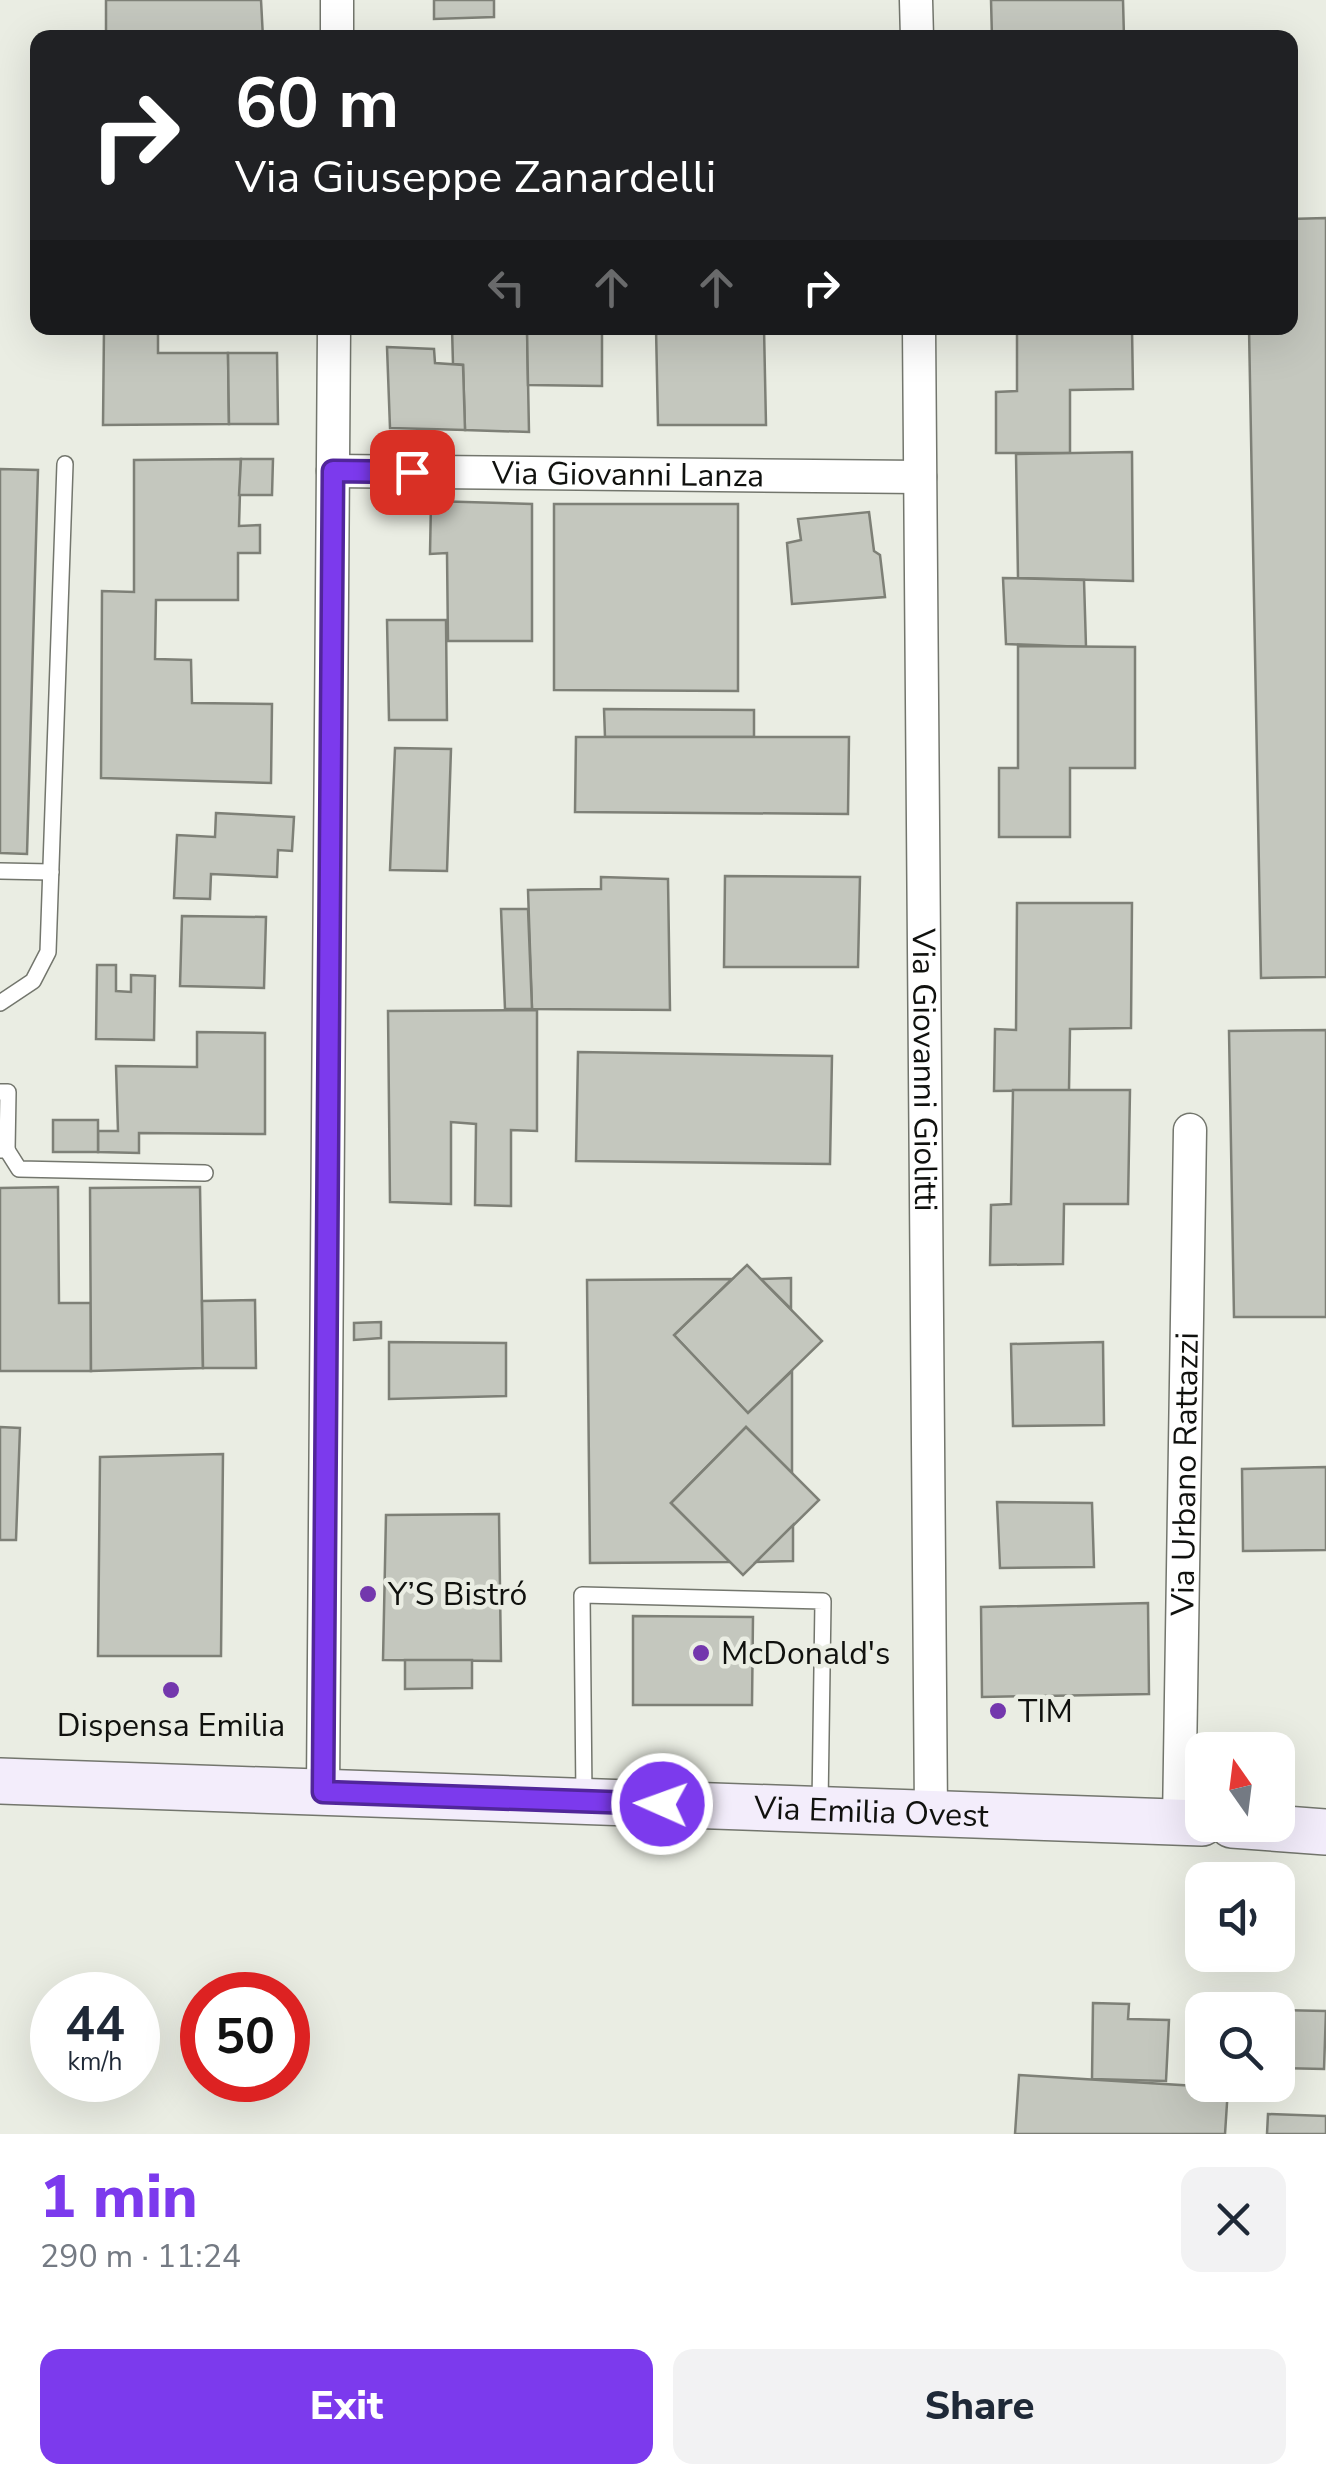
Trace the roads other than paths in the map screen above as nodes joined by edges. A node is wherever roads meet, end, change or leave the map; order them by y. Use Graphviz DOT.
graph roads {
  1 [pos="337,0"];
  2 [pos="916,0"];
  3 [pos="336,30"];
  4 [pos="917,30"];
  5 [pos="334,335"];
  6 [pos="919,335"];
  7 [pos="65,464"];
  8 [pos="333,471"];
  9 [pos="920,477"];
  10 [pos="0,871"];
  11 [pos="50,872"];
  12 [pos="0,1004"];
  13 [pos="0,1092"];
  14 [pos="1190,1130"];
  15 [pos="4,1150"];
  16 [pos="205,1173"];
  17 [pos="1191,1732"];
  18 [pos="0,1782"];
  19 [pos="323,1792"];
  20 [pos="584,1802"];
  21 [pos="820,1809"];
  22 [pos="931,1814"];
  23 [pos="1185,1822"];
  1 -- 3 [label="street"];
  2 -- 4 [label="street"];
  5 -- 8 [label="street"];
  6 -- 9 [label="street, Via Giovanni Giolitti"];
  7 -- 11 [label="lane"];
  8 -- 9 [label="street, Via Giovanni Lanza"];
  8 -- 19 [label="street"];
  9 -- 22 [label="street, Via Giovanni Giolitti"];
  10 -- 11 [label="lane"];
  11 -- 12 [label="lane"];
  13 -- 15 [label="lane"];
  14 -- 17 [label="street, Via Urbano Rattazzi"];
  15 -- 16 [label="lane"];
  18 -- 19 [label="main road, Via Emilia Ovest"];
  19 -- 20 [label="main road, Via Emilia Ovest"];
  20 -- 21 [label="main road, Via Emilia Ovest"];
  20 -- 21 [label="lane"];
  21 -- 22 [label="main road, Via Emilia Ovest"];
  22 -- 23 [label="main road, Via Emilia Ovest"];
}
